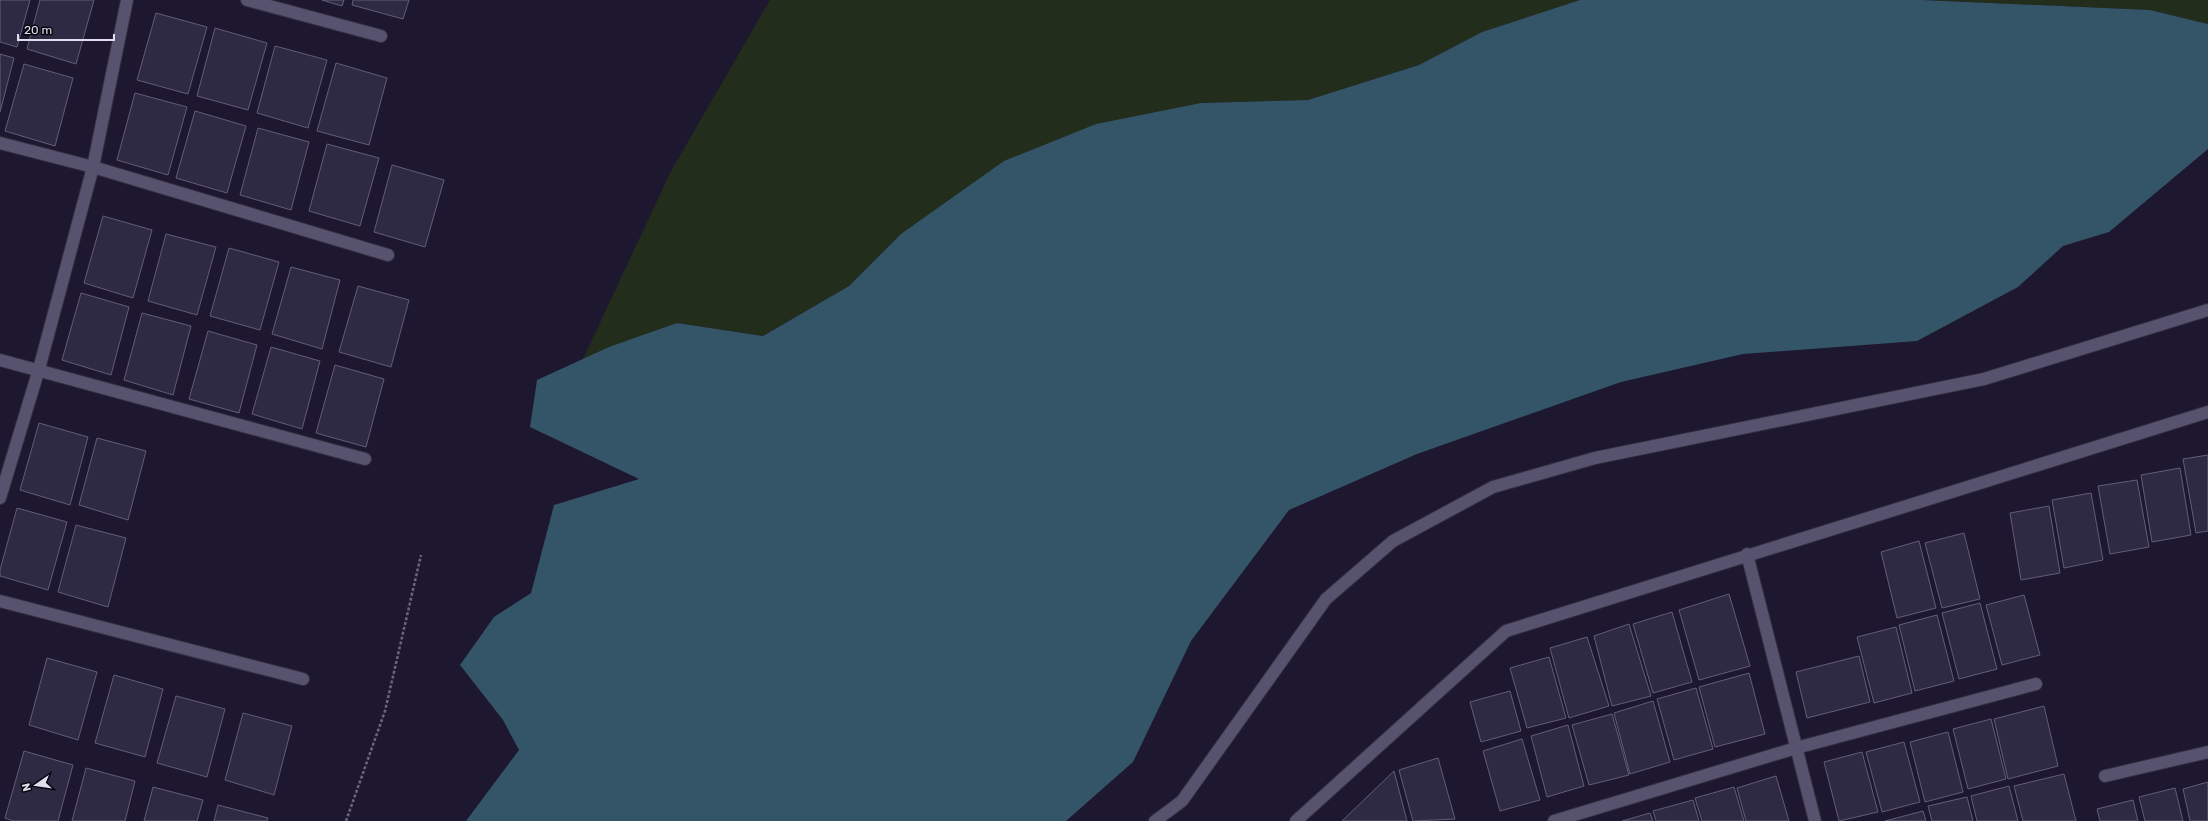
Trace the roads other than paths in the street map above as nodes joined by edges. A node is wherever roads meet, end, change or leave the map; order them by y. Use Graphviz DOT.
graph roads {
  1 [pos="127,0"];
  2 [pos="247,0"];
  3 [pos="382,36"];
  4 [pos="0,143"];
  5 [pos="93,167"];
  6 [pos="388,255"];
  7 [pos="2208,310"];
  8 [pos="0,360"];
  9 [pos="39,369"];
  10 [pos="2208,412"];
  11 [pos="365,459"];
  12 [pos="0,498"];
  13 [pos="1747,554"];
  14 [pos="0,601"];
  15 [pos="303,679"];
  16 [pos="2036,684"];
  17 [pos="1796,748"];
  18 [pos="2208,752"];
  19 [pos="2105,776"];
  20 [pos="1155,821"];
  21 [pos="1296,821"];
  22 [pos="1554,821"];
  23 [pos="1815,821"];
  1 -- 5 [label="street"];
  2 -- 3 [label="street"];
  4 -- 5 [label="street"];
  5 -- 6 [label="street"];
  5 -- 9 [label="street"];
  7 -- 20 [label="street"];
  8 -- 9 [label="street"];
  9 -- 11 [label="street"];
  9 -- 12 [label="street"];
  10 -- 13 [label="street"];
  13 -- 17 [label="street"];
  13 -- 21 [label="street"];
  14 -- 15 [label="street"];
  16 -- 17 [label="street"];
  17 -- 22 [label="street"];
  17 -- 23 [label="street"];
  18 -- 19 [label="street"];
}
